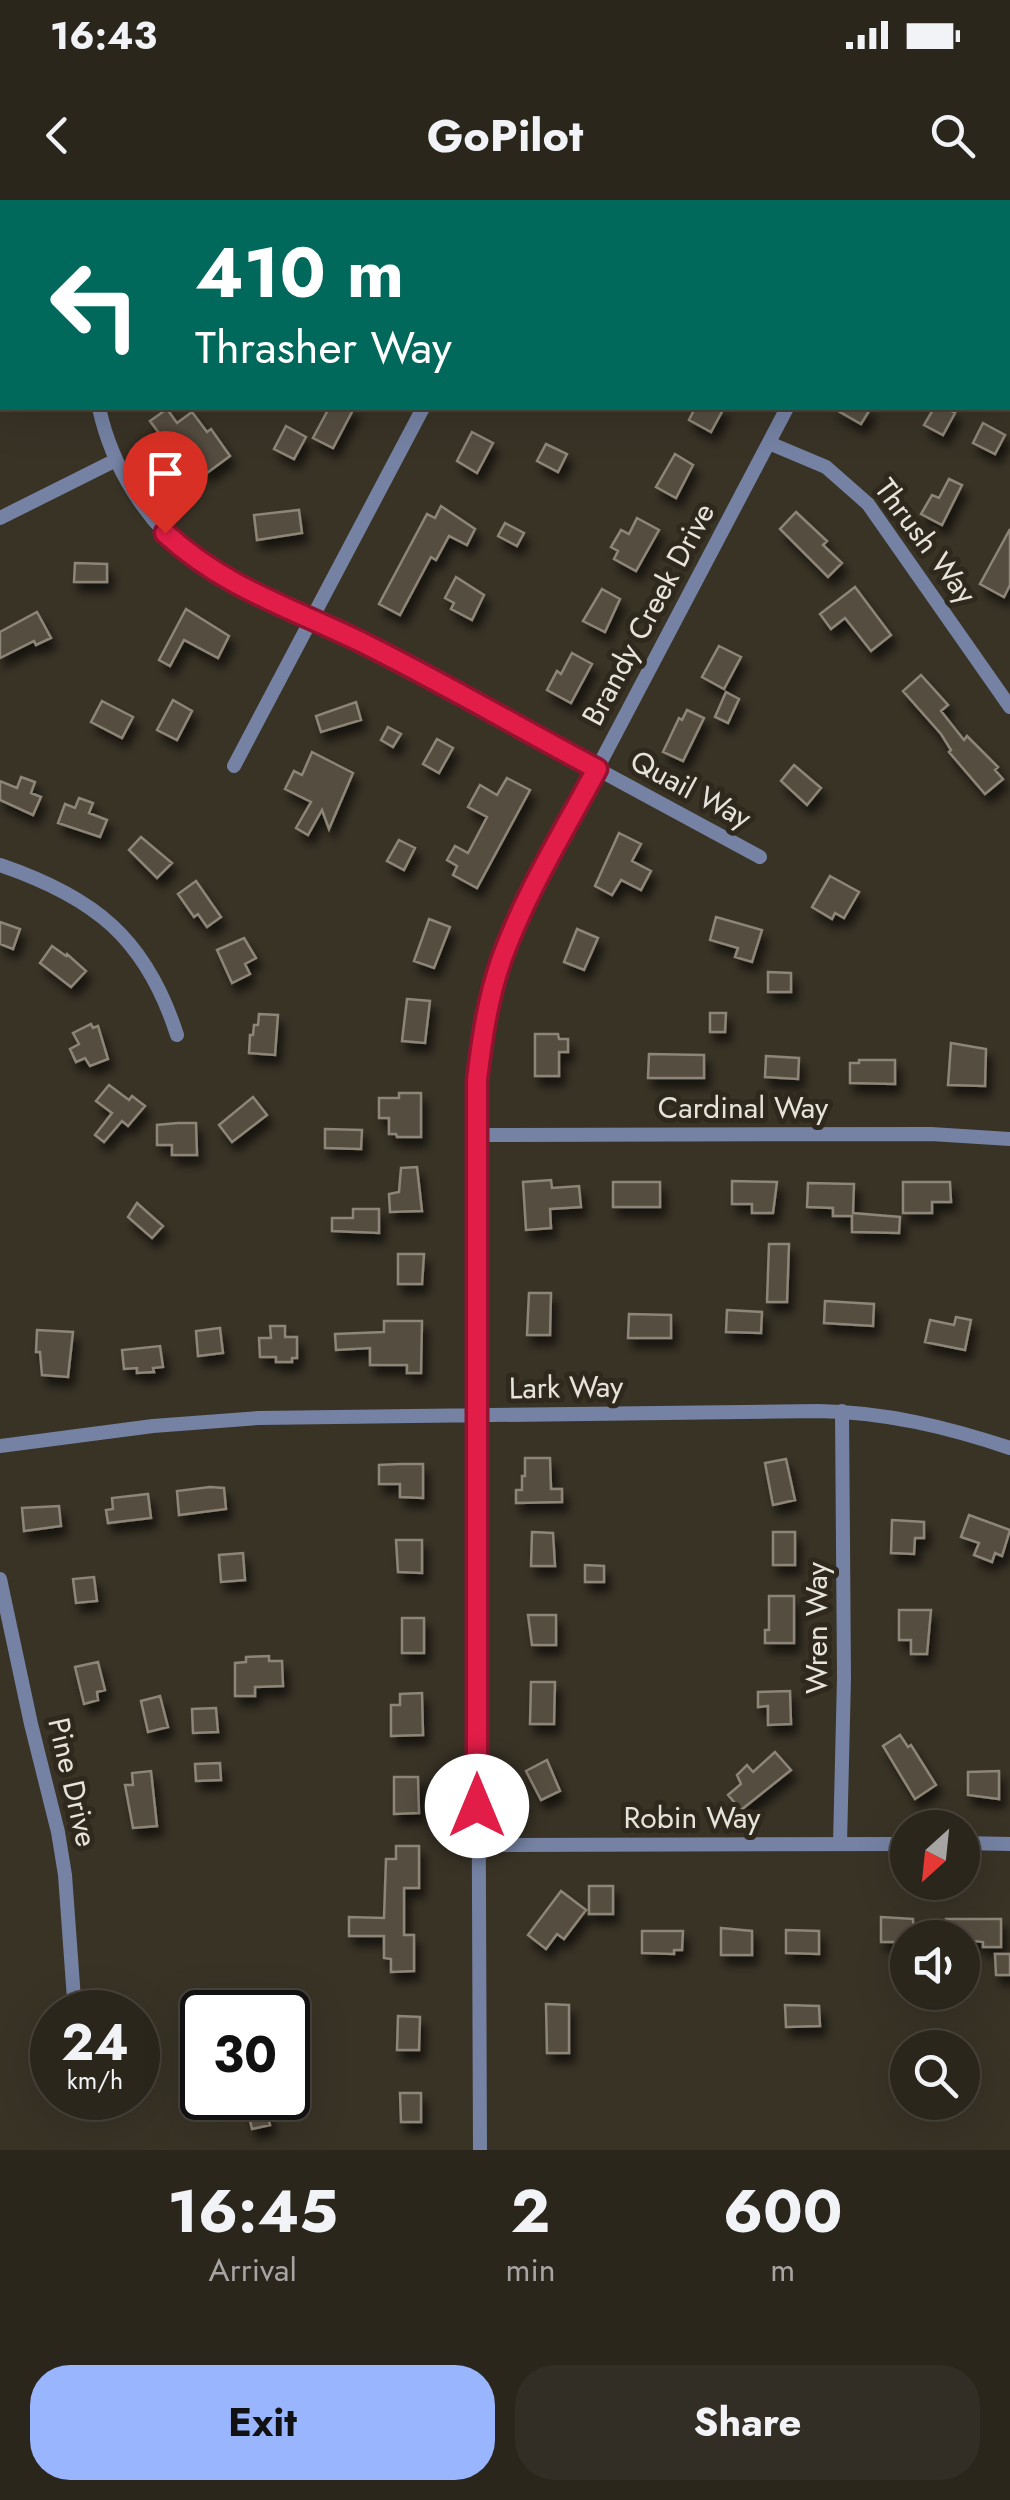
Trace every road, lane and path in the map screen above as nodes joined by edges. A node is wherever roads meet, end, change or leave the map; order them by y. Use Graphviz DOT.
graph roads {
  1 [pos="100,410"];
  2 [pos="422,410"];
  3 [pos="786,410"];
  4 [pos="768,443"];
  5 [pos="116,460"];
  6 [pos="0,518"];
  7 [pos="310,619"];
  8 [pos="1010,678"];
  9 [pos="1000,692"];
  10 [pos="1010,707"];
  11 [pos="234,766"];
  12 [pos="597,769"];
  13 [pos="760,857"];
  14 [pos="0,865"];
  15 [pos="177,1034"];
  16 [pos="476,1135"];
  17 [pos="1010,1139"];
  18 [pos="842,1411"];
  19 [pos="477,1416"];
  20 [pos="0,1446"];
  21 [pos="1010,1448"];
  22 [pos="0,1579"];
  23 [pos="980,1843"];
  24 [pos="840,1844"];
  25 [pos="890,1844"];
  26 [pos="1010,1844"];
  27 [pos="477,1845"];
  28 [pos="73,1990"];
  29 [pos="480,2150"];
  1 -- 5 [label="street, Quail Way"];
  2 -- 7 [label="street"];
  3 -- 4 [label="street, Brandy Creek Drive"];
  4 -- 9 [label="street, Thrush Way"];
  4 -- 12 [label="street, Brandy Creek Drive"];
  5 -- 6 [label="street"];
  5 -- 7 [label="street, Quail Way"];
  7 -- 11 [label="street"];
  7 -- 12 [label="street, Quail Way"];
  8 -- 9 [label="street"];
  9 -- 10 [label="street, Thrush Way"];
  12 -- 13 [label="street, Quail Way"];
  12 -- 16 [label="street, Brandy Creek Drive"];
  14 -- 15 [label="street"];
  16 -- 17 [label="street, Cardinal Way"];
  16 -- 19 [label="street, Brandy Creek Drive"];
  18 -- 19 [label="street, Lark Way"];
  18 -- 21 [label="street, Lark Way"];
  18 -- 24 [label="street, Wren Way"];
  19 -- 20 [label="street, Lark Way"];
  19 -- 27 [label="street, Brandy Creek Drive"];
  22 -- 28 [label="street, Pine Drive"];
  23 -- 26 [label="street"];
  24 -- 25 [label="street, Robin Way"];
  24 -- 27 [label="street, Robin Way"];
  27 -- 29 [label="street, Brandy Creek Drive"];
}
